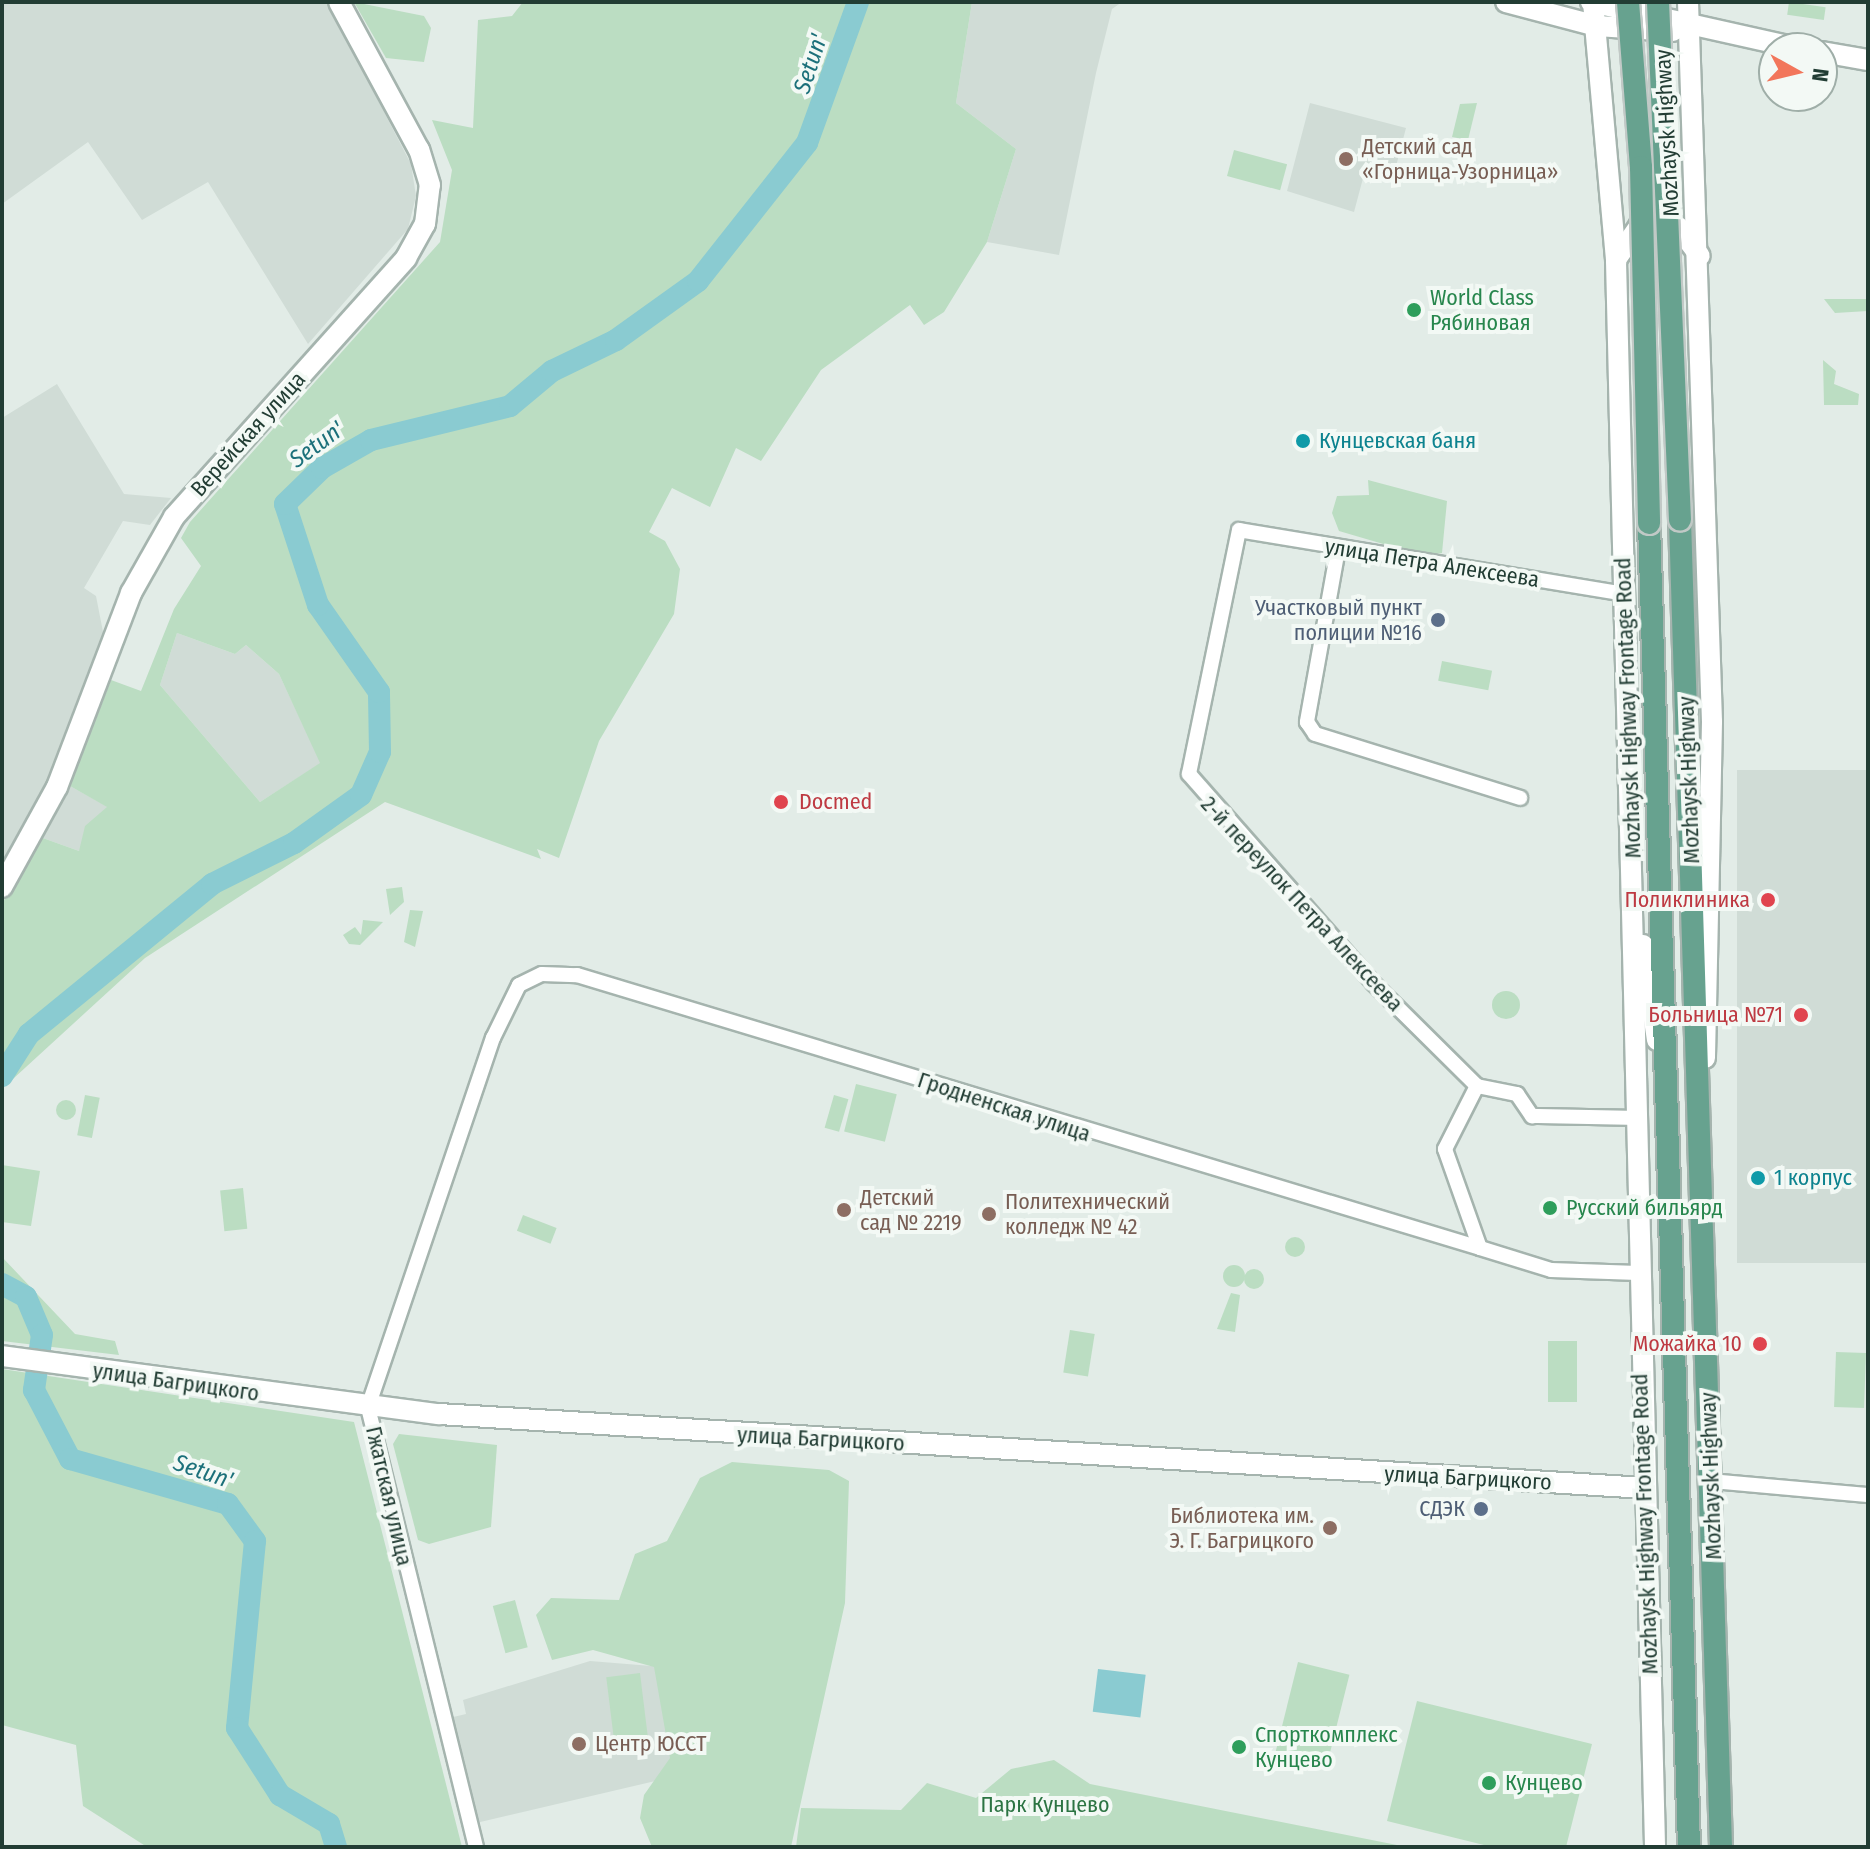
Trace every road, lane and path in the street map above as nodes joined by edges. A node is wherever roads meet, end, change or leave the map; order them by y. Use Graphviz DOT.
graph roads {
  1 [pos="339,2"];
  2 [pos="1506,2"];
  3 [pos="1592,2"];
  4 [pos="1628,2"];
  5 [pos="1658,2"];
  6 [pos="1688,2"];
  7 [pos="1597,26"];
  8 [pos="1693,30"];
  9 [pos="1758,41"];
  10 [pos="1838,55"];
  11 [pos="1868,60"];
  12 [pos="1702,260"];
  13 [pos="1616,261"];
  14 [pos="1239,530"];
  15 [pos="1338,549"];
  16 [pos="1625,594"];
  17 [pos="1520,798"];
  18 [pos="1633,869"];
  19 [pos="2,887"];
  20 [pos="529,979"];
  21 [pos="1477,1086"];
  22 [pos="1633,1118"];
  23 [pos="1668,1124"];
  24 [pos="1701,1126"];
  25 [pos="1480,1248"];
  26 [pos="1638,1273"];
  27 [pos="2,1356"];
  28 [pos="368,1407"];
  29 [pos="1711,1481"];
  30 [pos="1644,1488"];
  31 [pos="1868,1495"];
  32 [pos="476,1847"];
  33 [pos="1655,1847"];
  34 [pos="1689,1847"];
  35 [pos="1721,1847"];
  1 -- 19 [label="main road, Верейская улица"];
  2 -- 7 [label="main road"];
  3 -- 7 [label="main road, Mozhaysk Highway Frontage Road"];
  3 -- 8 [label="main road"];
  4 -- 23 [label="main road, Mozhaysk Highway, bridge"];
  5 -- 24 [label="main road, Mozhaysk Highway, bridge"];
  6 -- 8 [label="main road"];
  7 -- 8 [label="main road"];
  7 -- 13 [label="main road, Mozhaysk Highway Frontage Road"];
  8 -- 9 [label="main road"];
  8 -- 12 [label="main road"];
  10 -- 11 [label="main road"];
  12 -- 13 [label="main road"];
  12 -- 24 [label="main road"];
  13 -- 16 [label="main road, Mozhaysk Highway Frontage Road"];
  14 -- 15 [label="street, улица Петра Алексеева"];
  14 -- 21 [label="street, 2-й переулок Петра Алексеева"];
  15 -- 16 [label="street, улица Петра Алексеева"];
  15 -- 17 [label="street"];
  16 -- 18 [label="main road, Mozhaysk Highway Frontage Road"];
  18 -- 22 [label="main road, Mozhaysk Highway Frontage Road"];
  18 -- 23 [label="main road"];
  20 -- 25 [label="street, Гродненская улица"];
  20 -- 28 [label="street, Гжатская улица"];
  21 -- 22 [label="street"];
  21 -- 25 [label="street"];
  22 -- 26 [label="main road, Mozhaysk Highway Frontage Road"];
  23 -- 34 [label="main road, Mozhaysk Highway"];
  24 -- 29 [label="main road, Mozhaysk Highway"];
  25 -- 26 [label="street, Гродненская улица"];
  26 -- 30 [label="main road, Mozhaysk Highway Frontage Road"];
  27 -- 28 [label="main road, улица Багрицкого"];
  28 -- 30 [label="main road, улица Багрицкого"];
  28 -- 32 [label="street, Гжатская улица"];
  29 -- 31 [label="street"];
  29 -- 35 [label="main road, Mozhaysk Highway"];
  30 -- 33 [label="main road, Mozhaysk Highway Frontage Road"];
}
